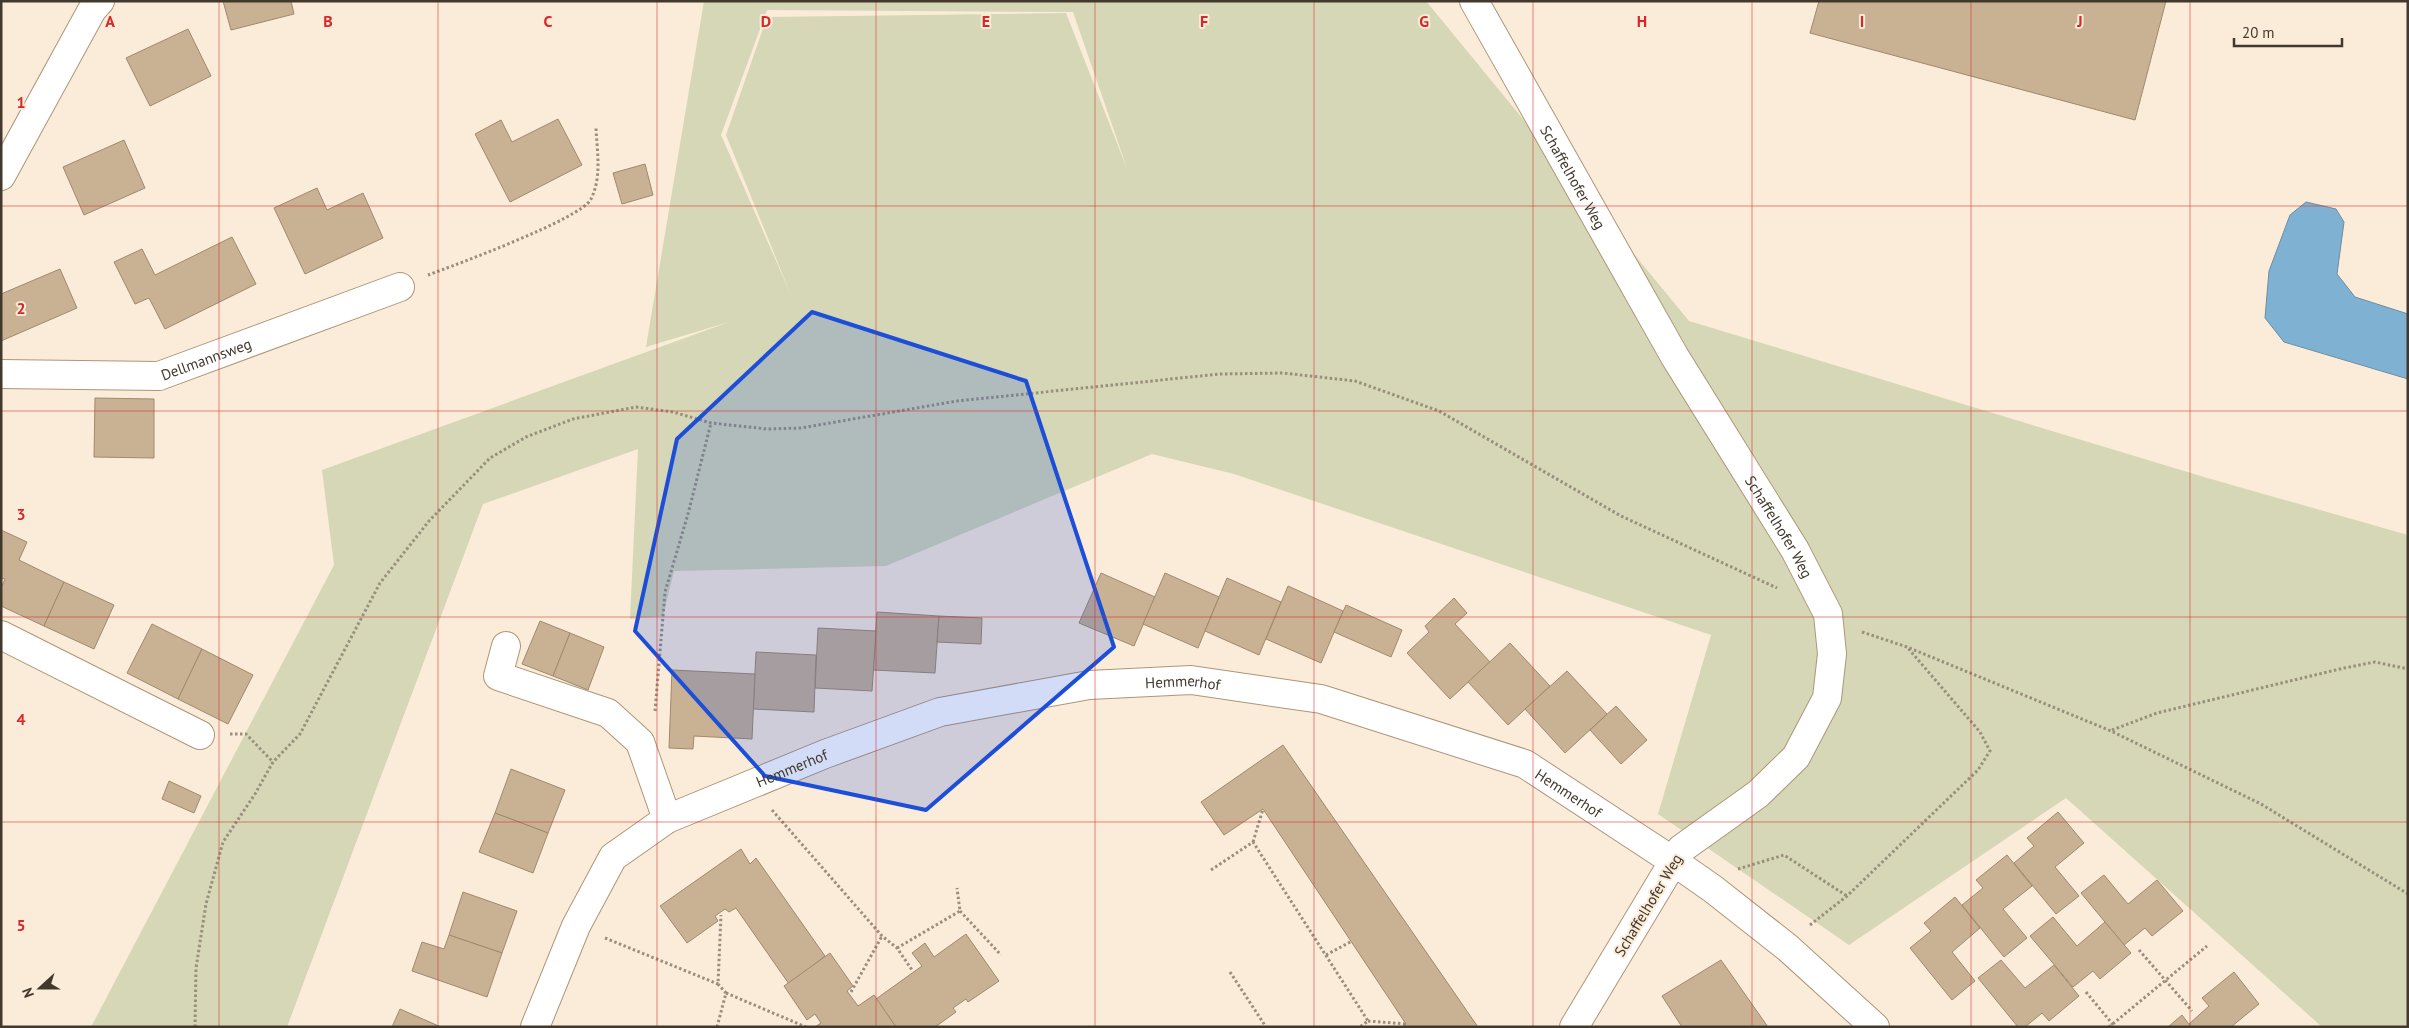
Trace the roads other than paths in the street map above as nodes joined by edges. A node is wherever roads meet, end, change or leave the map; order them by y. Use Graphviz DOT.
graph roads {
  1 [pos="100,1"];
  2 [pos="1474,1"];
  3 [pos="1,176"];
  4 [pos="400,287"];
  5 [pos="1,374"];
  6 [pos="1,635"];
  7 [pos="506,646"];
  8 [pos="200,735"];
  9 [pos="667,819"];
  10 [pos="1673,861"];
  11 [pos="535,1027"];
  12 [pos="1574,1027"];
  13 [pos="1875,1027"];
  1 -- 3 [label="street"];
  2 -- 10 [label="street, Schaffelhofer Weg"];
  4 -- 5 [label="street, Dellmannsweg"];
  6 -- 8 [label="street"];
  7 -- 9 [label="street"];
  9 -- 10 [label="street, Hemmerhof"];
  9 -- 11 [label="street, Hemmerhof"];
  10 -- 12 [label="street, Schaffelhofer Weg"];
  10 -- 13 [label="street, Hemmerhof"];
}
